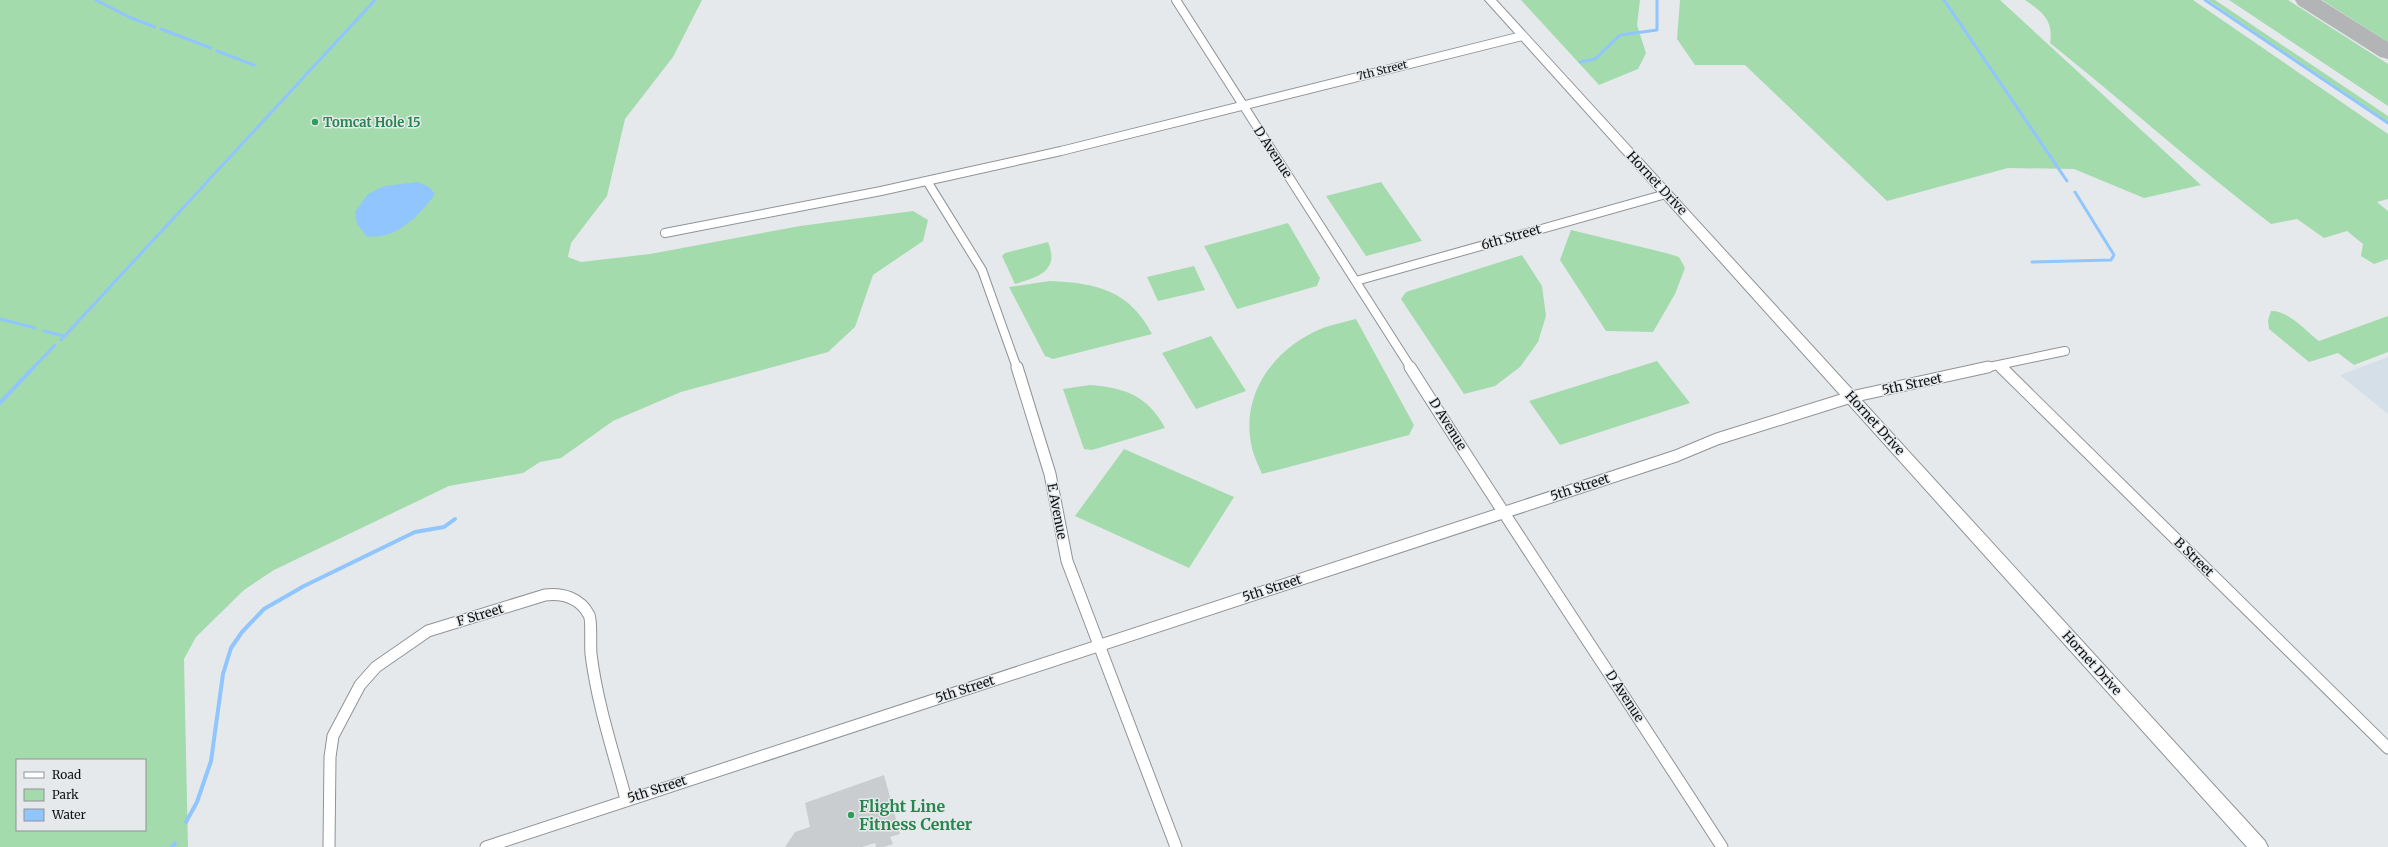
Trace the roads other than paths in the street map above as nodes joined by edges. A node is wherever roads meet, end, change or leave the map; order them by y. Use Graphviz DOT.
graph roads {
  1 [pos="1176,0"];
  2 [pos="1490,0"];
  3 [pos="1522,36"];
  4 [pos="1243,106"];
  5 [pos="927,181"];
  6 [pos="1666,194"];
  7 [pos="665,233"];
  8 [pos="1356,281"];
  9 [pos="2065,351"];
  10 [pos="2000,366"];
  11 [pos="1851,397"];
  12 [pos="1502,512"];
  13 [pos="1099,646"];
  14 [pos="2388,748"];
  15 [pos="626,799"];
  16 [pos="329,847"];
  17 [pos="486,847"];
  18 [pos="1176,847"];
  19 [pos="1722,847"];
  20 [pos="2259,847"];
  1 -- 4 [label="street, D Avenue"];
  2 -- 3 [label="main road, Hornet Drive"];
  3 -- 4 [label="street, 7th Street"];
  3 -- 6 [label="main road, Hornet Drive"];
  4 -- 5 [label="street, 7th Street"];
  4 -- 8 [label="street, D Avenue"];
  5 -- 7 [label="street, 7th Street"];
  5 -- 13 [label="street, E Avenue"];
  6 -- 8 [label="street, 6th Street"];
  6 -- 11 [label="main road, Hornet Drive"];
  8 -- 12 [label="street, D Avenue"];
  9 -- 10 [label="street, 5th Street"];
  10 -- 11 [label="street, 5th Street"];
  10 -- 14 [label="street, B Street"];
  11 -- 12 [label="street, 5th Street"];
  11 -- 20 [label="main road, Hornet Drive"];
  12 -- 13 [label="street, 5th Street"];
  12 -- 19 [label="street, D Avenue"];
  13 -- 15 [label="street, 5th Street"];
  13 -- 18 [label="street, E Avenue"];
  15 -- 16 [label="street, F Street"];
  15 -- 17 [label="street, 5th Street"];
}
